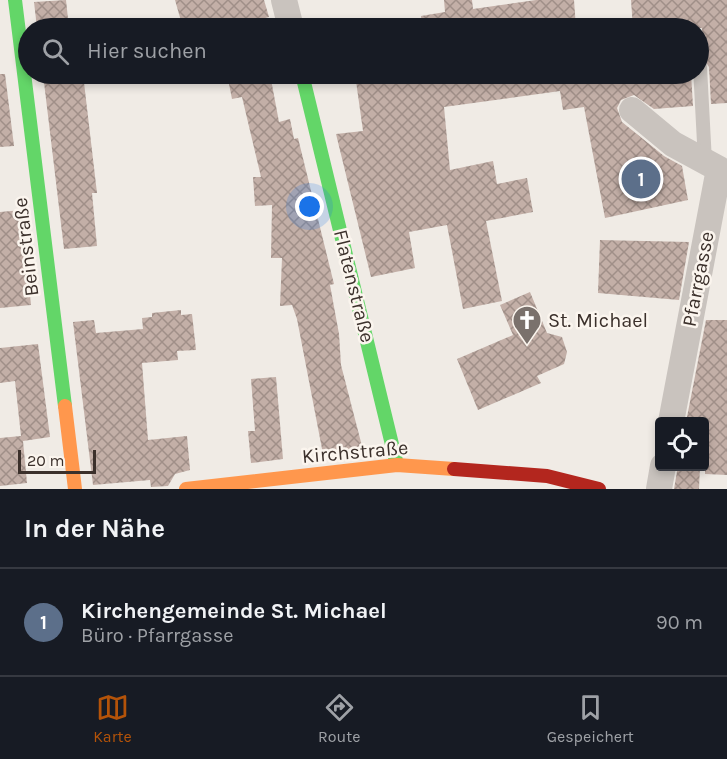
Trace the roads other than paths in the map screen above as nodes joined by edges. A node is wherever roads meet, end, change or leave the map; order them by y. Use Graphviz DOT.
graph roads {
  1 [pos="15,0"];
  2 [pos="284,0"];
  3 [pos="288,18"];
  4 [pos="18,24"];
  5 [pos="25,84"];
  6 [pos="304,84"];
  7 [pos="703,84"];
  8 [pos="632,110"];
  9 [pos="717,167"];
  10 [pos="672,417"];
  11 [pos="397,465"];
  12 [pos="662,471"];
  13 [pos="75,489"];
  14 [pos="186,489"];
  15 [pos="599,489"];
  16 [pos="659,489"];
  1 -- 4 [label="street, Beinstraße"];
  2 -- 3 [label="street"];
  5 -- 13 [label="street, Beinstraße"];
  6 -- 11 [label="street, Flatenstraße"];
  7 -- 9 [label="lane"];
  8 -- 9 [label="street"];
  9 -- 10 [label="street, Pfarrgasse"];
  11 -- 14 [label="street, Kirchstraße"];
  11 -- 15 [label="street, Kirchstraße"];
  12 -- 16 [label="street"];
}
